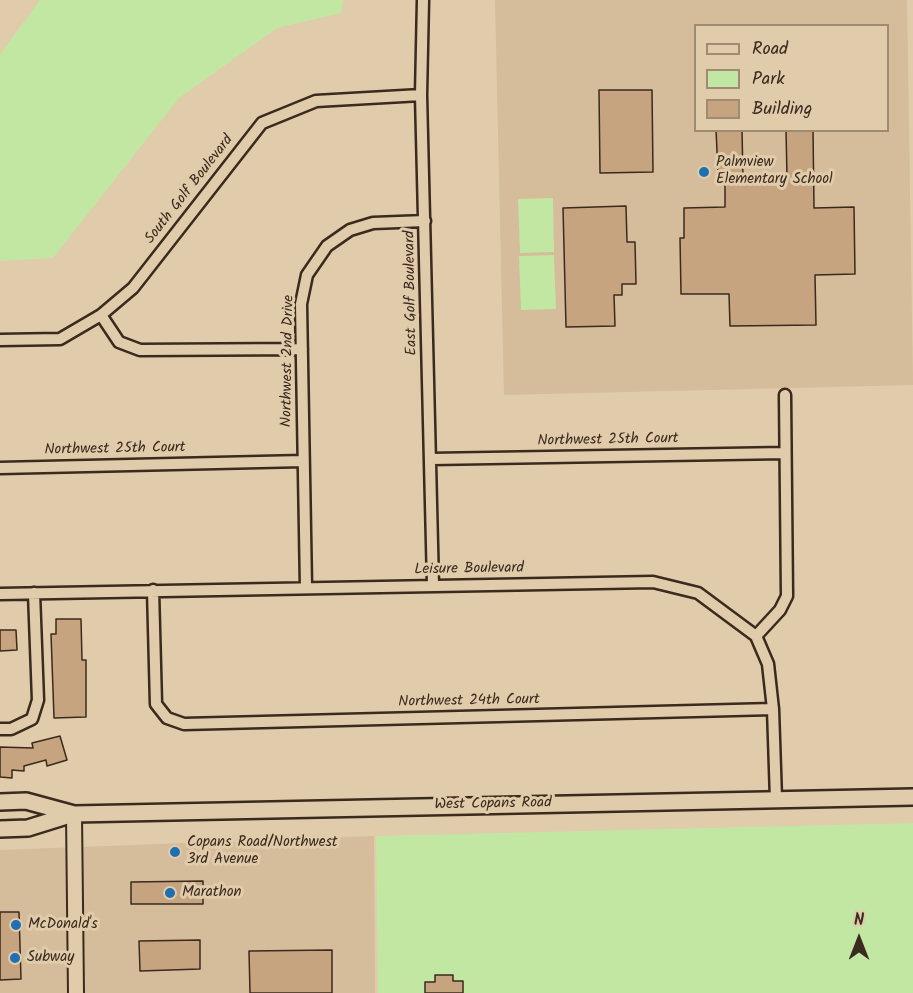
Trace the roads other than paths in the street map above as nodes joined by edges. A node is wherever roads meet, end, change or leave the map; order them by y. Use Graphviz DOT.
graph roads {
  1 [pos="423,0"];
  2 [pos="422,95"];
  3 [pos="425,221"];
  4 [pos="101,315"];
  5 [pos="0,340"];
  6 [pos="302,349"];
  7 [pos="785,395"];
  8 [pos="785,453"];
  9 [pos="431,459"];
  10 [pos="303,461"];
  11 [pos="0,468"];
  12 [pos="433,585"];
  13 [pos="306,587"];
  14 [pos="153,590"];
  15 [pos="34,593"];
  16 [pos="0,594"];
  17 [pos="756,636"];
  18 [pos="773,709"];
  19 [pos="0,729"];
  20 [pos="913,797"];
  21 [pos="776,800"];
  22 [pos="0,802"];
  23 [pos="74,814"];
  24 [pos="0,829"];
  25 [pos="76,993"];
  1 -- 2 [label="street, East Golf Boulevard"];
  2 -- 3 [label="street, East Golf Boulevard"];
  2 -- 4 [label="street, South Golf Boulevard"];
  3 -- 6 [label="street, Northwest 2nd Drive"];
  3 -- 9 [label="street, East Golf Boulevard"];
  4 -- 5 [label="street, South Golf Boulevard"];
  4 -- 6 [label="street"];
  6 -- 10 [label="street, Northwest 2nd Drive"];
  7 -- 8 [label="street"];
  8 -- 9 [label="street, Northwest 25th Court"];
  8 -- 17 [label="street"];
  9 -- 12 [label="street, East Golf Boulevard"];
  10 -- 11 [label="street, Northwest 25th Court"];
  10 -- 13 [label="street, Northwest 2nd Drive"];
  12 -- 13 [label="street, Leisure Boulevard"];
  12 -- 17 [label="street, Leisure Boulevard"];
  13 -- 14 [label="street, Leisure Boulevard"];
  14 -- 15 [label="street, Leisure Boulevard"];
  14 -- 18 [label="street, Northwest 24th Court"];
  15 -- 16 [label="street, Leisure Boulevard"];
  15 -- 19 [label="street"];
  17 -- 18 [label="street"];
  18 -- 21 [label="street"];
  20 -- 21 [label="main road, West Copans Road"];
  21 -- 23 [label="main road, West Copans Road"];
  22 -- 23 [label="main road, West Copans Road"];
  23 -- 24 [label="main road, West Copans Road"];
  23 -- 25 [label="street"];
}
